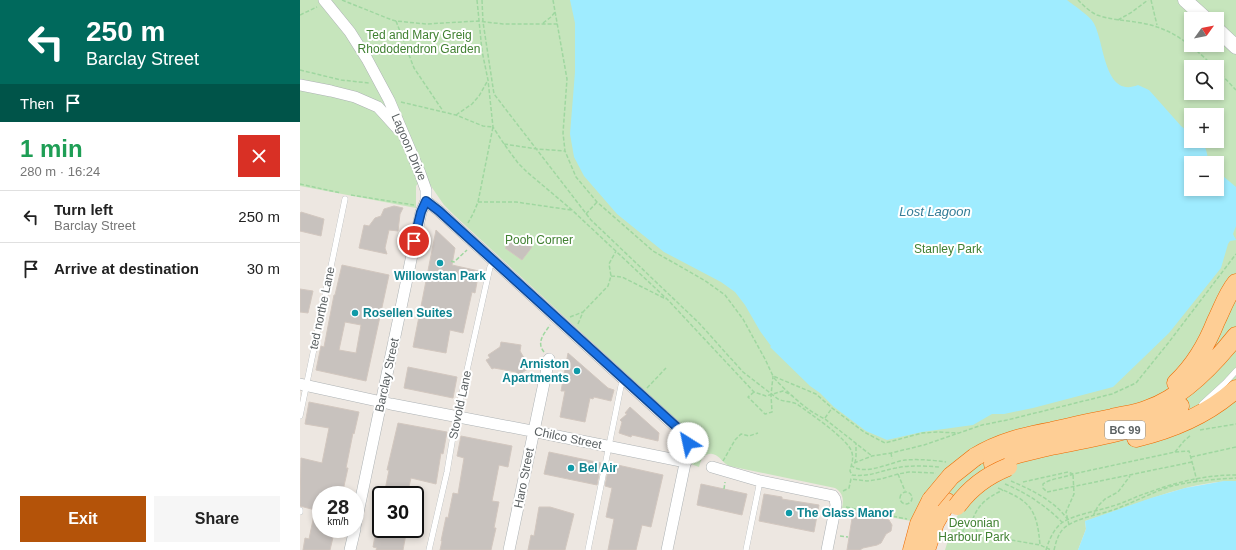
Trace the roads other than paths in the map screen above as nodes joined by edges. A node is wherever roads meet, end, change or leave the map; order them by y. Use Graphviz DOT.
graph roads {
  1 [pos="1185,0"];
  2 [pos="322,2"];
  3 [pos="1198,12"];
  4 [pos="1224,36"];
  5 [pos="1236,47"];
  6 [pos="377,83"];
  7 [pos="300,85"];
  8 [pos="355,97"];
  9 [pos="403,134"];
  10 [pos="345,200"];
  11 [pos="421,204"];
  12 [pos="494,261"];
  13 [pos="1236,283"];
  14 [pos="1236,336"];
  15 [pos="1236,356"];
  16 [pos="549,359"];
  17 [pos="1236,371"];
  18 [pos="624,380"];
  19 [pos="303,385"];
  20 [pos="1236,389"];
  21 [pos="381,402"];
  22 [pos="1196,408"];
  23 [pos="300,416"];
  24 [pos="1183,416"];
  25 [pos="457,417"];
  26 [pos="1118,417"];
  27 [pos="533,431"];
  28 [pos="1138,437"];
  29 [pos="608,447"];
  30 [pos="686,462"];
  31 [pos="712,467"];
  32 [pos="1003,470"];
  33 [pos="760,481"];
  34 [pos="364,486"];
  35 [pos="940,505"];
  36 [pos="353,538"];
  37 [pos="350,550"];
  38 [pos="429,550"];
  39 [pos="509,550"];
  40 [pos="588,550"];
  41 [pos="667,550"];
  42 [pos="746,550"];
  43 [pos="827,550"];
  44 [pos="912,550"];
  45 [pos="926,550"];
  46 [pos="938,550"];
  1 -- 3 [label="street"];
  2 -- 6 [label="street, Lagoon Drive"];
  4 -- 5 [label="street"];
  6 -- 8 [label="street"];
  6 -- 9 [label="street, Lagoon Drive"];
  7 -- 8 [label="street"];
  8 -- 9 [label="street"];
  9 -- 11 [label="street, Lagoon Drive"];
  10 -- 19 [label="lane, ted northe Lane"];
  11 -- 12 [label="street"];
  11 -- 21 [label="street, Barclay Street"];
  12 -- 18 [label="street"];
  12 -- 25 [label="lane, Stovold Lane"];
  13 -- 26 [label="highway"];
  14 -- 26 [label="highway, BC 99"];
  15 -- 32 [label="highway, BC 99"];
  16 -- 27 [label="street, Haro Street"];
  17 -- 22 [label="lane"];
  18 -- 29 [label="lane"];
  18 -- 30 [label="street"];
  19 -- 21 [label="street, Chilco Street"];
  19 -- 23 [label="lane, ted northe Lane"];
  20 -- 28 [label="highway"];
  21 -- 25 [label="street, Chilco Street"];
  21 -- 34 [label="street, Barclay Street"];
  24 -- 28 [label="lane"];
  25 -- 27 [label="street, Chilco Street"];
  25 -- 38 [label="lane, Stovold Lane"];
  26 -- 35 [label="highway, BC 99, bridge"];
  27 -- 29 [label="street, Chilco Street"];
  27 -- 39 [label="street, Haro Street"];
  28 -- 32 [label="highway"];
  29 -- 30 [label="street, Chilco Street"];
  29 -- 40 [label="lane"];
  30 -- 41 [label="street"];
  31 -- 33 [label="street"];
  32 -- 35 [label="highway, BC 99"];
  33 -- 42 [label="lane"];
  33 -- 43 [label="street"];
  35 -- 44 [label="highway, BC 99"];
  35 -- 45 [label="highway, BC 99"];
  35 -- 46 [label="highway"];
  36 -- 37 [label="street, Barclay Street"];
}
